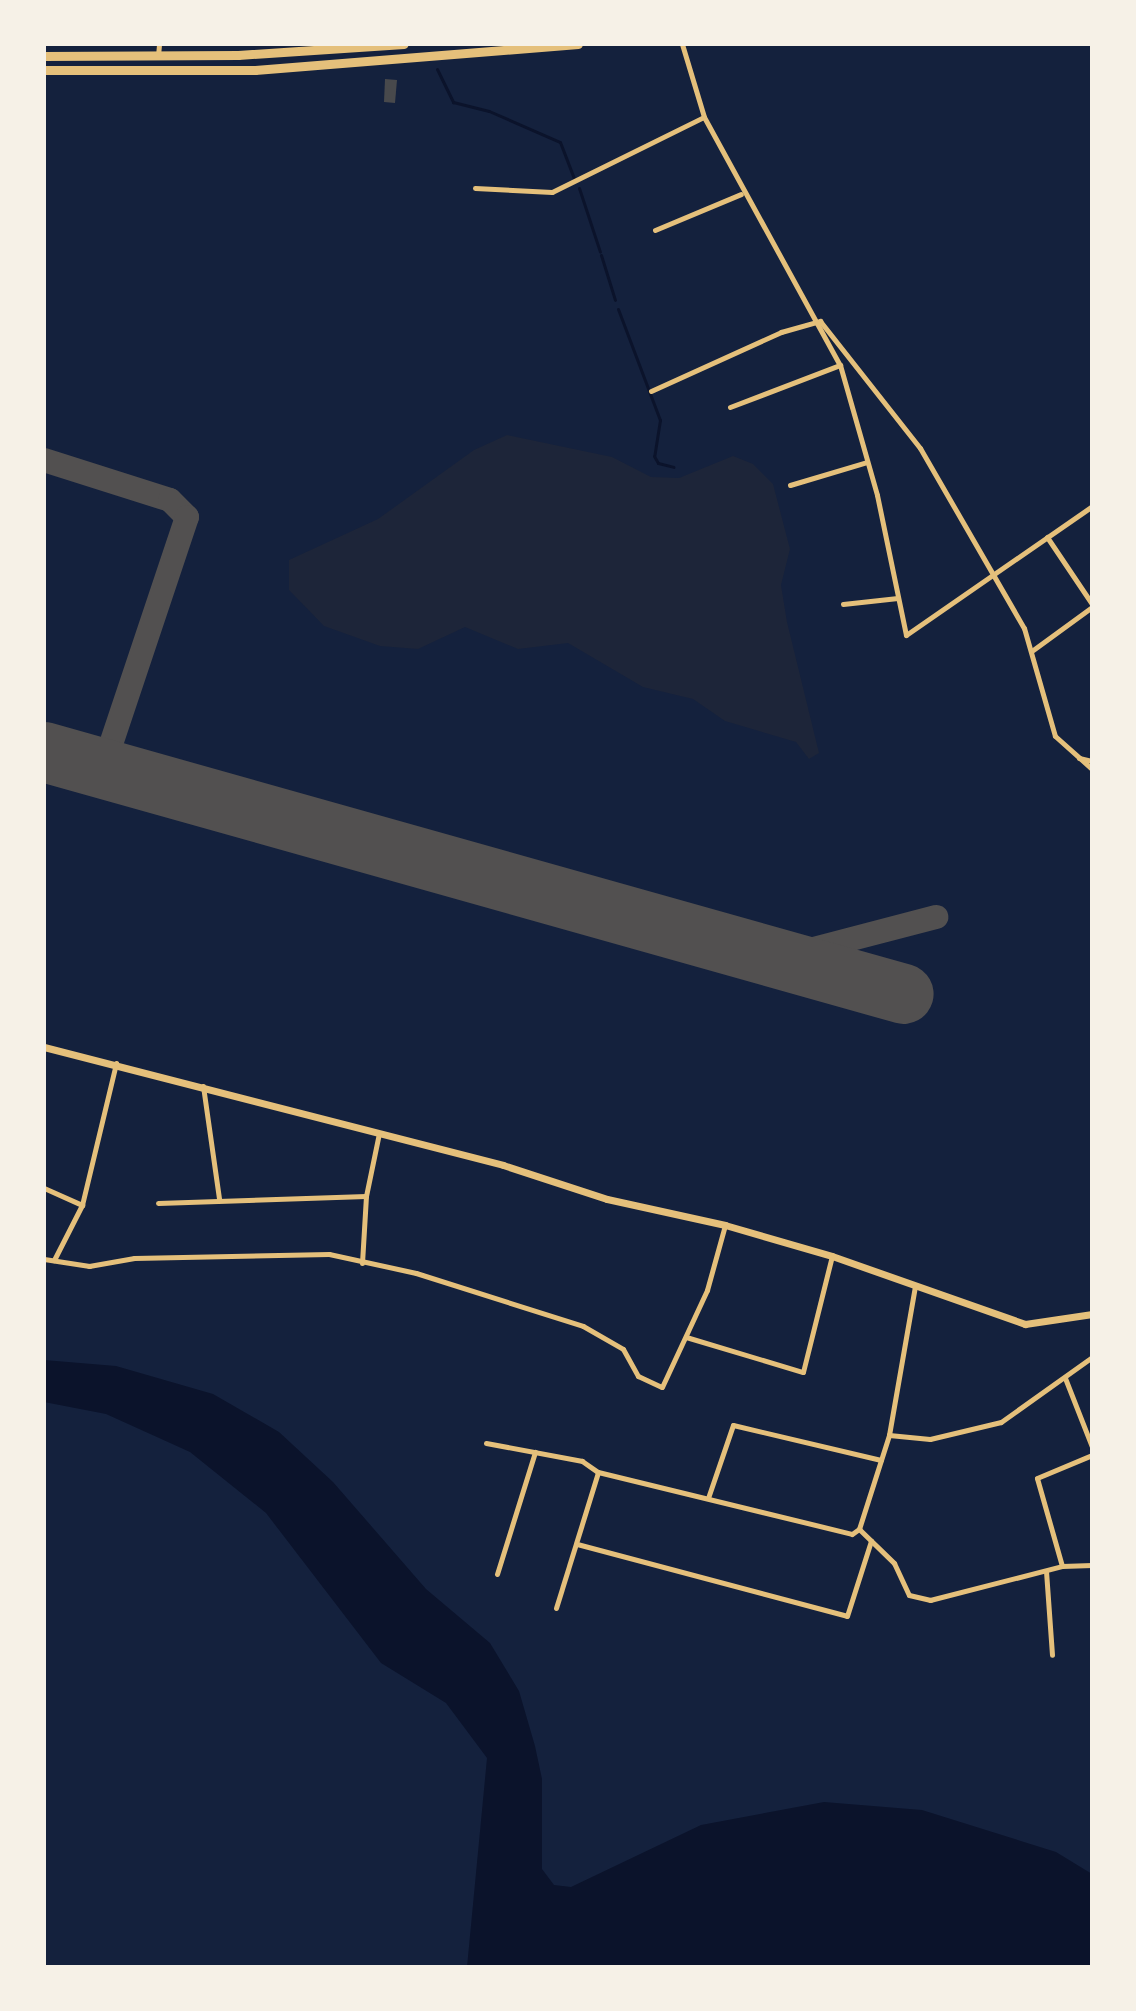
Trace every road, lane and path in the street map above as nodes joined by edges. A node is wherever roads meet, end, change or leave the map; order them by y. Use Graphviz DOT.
graph roads {
  1 [pos="159,44"];
  2 [pos="404,44"];
  3 [pos="578,44"];
  4 [pos="682,44"];
  5 [pos="363,45"];
  6 [pos="44,56"];
  7 [pos="158,57"];
  8 [pos="44,70"];
  9 [pos="704,117"];
  10 [pos="475,188"];
  11 [pos="741,194"];
  12 [pos="655,230"];
  13 [pos="820,321"];
  14 [pos="840,365"];
  15 [pos="651,391"];
  16 [pos="730,407"];
  17 [pos="867,462"];
  18 [pos="790,485"];
  19 [pos="1092,506"];
  20 [pos="1047,537"];
  21 [pos="991,576"];
  22 [pos="898,598"];
  23 [pos="843,604"];
  24 [pos="1092,606"];
  25 [pos="1033,650"];
  26 [pos="1074,757"];
  27 [pos="1092,761"];
  28 [pos="1092,769"];
  29 [pos="44,1047"];
  30 [pos="116,1063"];
  31 [pos="203,1085"];
  32 [pos="379,1132"];
  33 [pos="44,1188"];
  34 [pos="366,1196"];
  35 [pos="219,1199"];
  36 [pos="158,1203"];
  37 [pos="82,1205"];
  38 [pos="725,1225"];
  39 [pos="832,1256"];
  40 [pos="44,1259"];
  41 [pos="54,1260"];
  42 [pos="362,1263"];
  43 [pos="916,1285"];
  44 [pos="1092,1314"];
  45 [pos="686,1337"];
  46 [pos="1092,1357"];
  47 [pos="1065,1378"];
  48 [pos="889,1435"];
  49 [pos="486,1443"];
  50 [pos="1092,1447"];
  51 [pos="535,1452"];
  52 [pos="1092,1455"];
  53 [pos="881,1460"];
  54 [pos="598,1472"];
  55 [pos="708,1498"];
  56 [pos="859,1529"];
  57 [pos="871,1541"];
  58 [pos="577,1544"];
  59 [pos="1092,1565"];
  60 [pos="1062,1566"];
  61 [pos="1046,1571"];
  62 [pos="497,1574"];
  63 [pos="556,1608"];
  64 [pos="1052,1655"];
  1 -- 7 [label="street"];
  2 -- 5 [label="highway"];
  3 -- 8 [label="highway"];
  4 -- 9 [label="street"];
  5 -- 7 [label="highway"];
  6 -- 7 [label="highway"];
  9 -- 10 [label="street"];
  9 -- 11 [label="street"];
  11 -- 12 [label="street"];
  11 -- 13 [label="street"];
  13 -- 14 [label="street"];
  13 -- 15 [label="street"];
  13 -- 21 [label="street"];
  14 -- 16 [label="street"];
  14 -- 17 [label="street"];
  17 -- 18 [label="street"];
  17 -- 22 [label="street"];
  19 -- 20 [label="street"];
  20 -- 21 [label="street"];
  20 -- 24 [label="street"];
  21 -- 22 [label="street"];
  21 -- 25 [label="street"];
  22 -- 23 [label="street"];
  24 -- 25 [label="street"];
  25 -- 26 [label="street"];
  26 -- 27 [label="street"];
  26 -- 28 [label="street"];
  29 -- 30 [label="street"];
  30 -- 31 [label="street"];
  30 -- 37 [label="street"];
  31 -- 32 [label="street"];
  31 -- 35 [label="street"];
  32 -- 34 [label="street"];
  32 -- 38 [label="street"];
  33 -- 37 [label="street"];
  34 -- 35 [label="street"];
  34 -- 42 [label="street"];
  35 -- 36 [label="street"];
  37 -- 41 [label="street"];
  38 -- 39 [label="street"];
  38 -- 45 [label="street"];
  39 -- 43 [label="street"];
  39 -- 45 [label="street"];
  40 -- 41 [label="street"];
  41 -- 42 [label="street"];
  42 -- 45 [label="street"];
  43 -- 44 [label="street"];
  43 -- 48 [label="street"];
  46 -- 47 [label="street"];
  47 -- 48 [label="street"];
  47 -- 50 [label="street"];
  48 -- 53 [label="street"];
  49 -- 51 [label="street"];
  51 -- 54 [label="street"];
  51 -- 62 [label="street"];
  52 -- 60 [label="street"];
  53 -- 55 [label="street"];
  53 -- 56 [label="street"];
  54 -- 55 [label="street"];
  54 -- 58 [label="street"];
  55 -- 56 [label="street"];
  56 -- 57 [label="street"];
  57 -- 58 [label="street"];
  57 -- 61 [label="street"];
  58 -- 63 [label="street"];
  59 -- 60 [label="street"];
  60 -- 61 [label="street"];
  61 -- 64 [label="street"];
}
